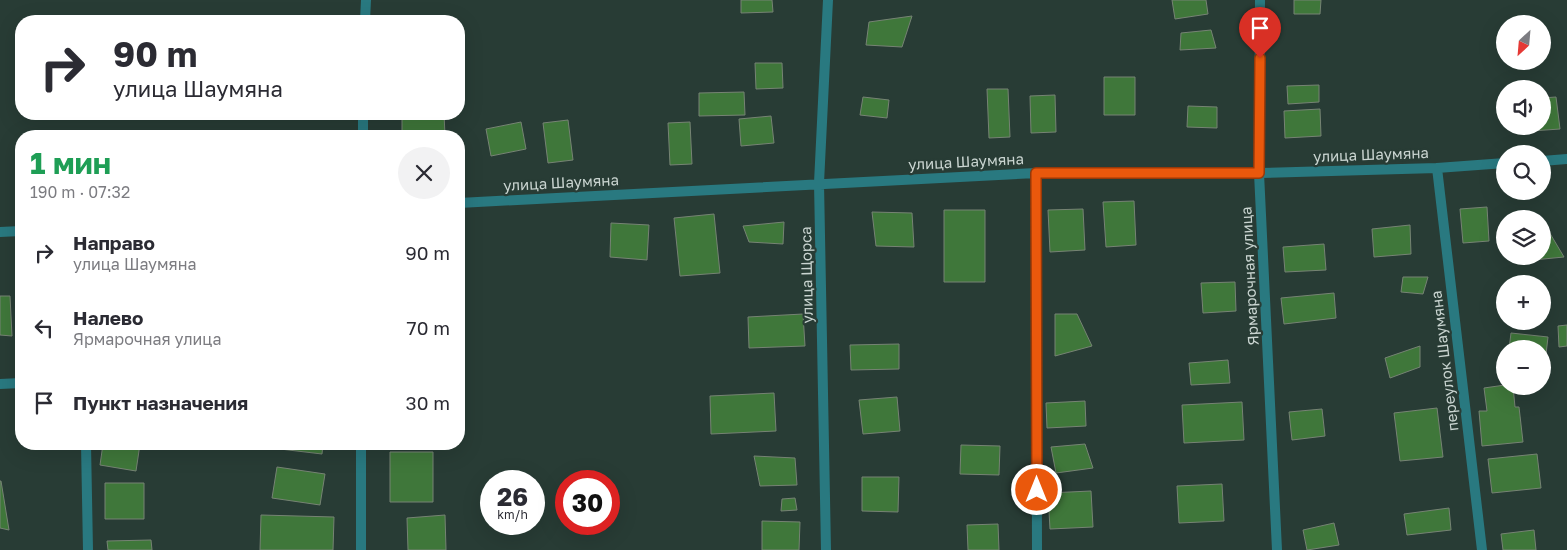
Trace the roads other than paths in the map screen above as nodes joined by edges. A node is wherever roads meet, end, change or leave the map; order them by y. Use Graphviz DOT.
graph roads {
  1 [pos="366,0"];
  2 [pos="828,0"];
  3 [pos="1260,0"];
  4 [pos="365,15"];
  5 [pos="1567,159"];
  6 [pos="1551,160"];
  7 [pos="1496,164"];
  8 [pos="1437,168"];
  9 [pos="1036,173"];
  10 [pos="1259,173"];
  11 [pos="819,183"];
  12 [pos="465,203"];
  13 [pos="15,231"];
  14 [pos="0,232"];
  15 [pos="15,383"];
  16 [pos="0,384"];
  17 [pos="86,450"];
  18 [pos="361,450"];
  19 [pos="88,550"];
  20 [pos="361,550"];
  21 [pos="826,550"];
  22 [pos="1037,550"];
  23 [pos="1277,550"];
  24 [pos="1482,550"];
  1 -- 4 [label="street"];
  2 -- 11 [label="street, улица Щорса"];
  3 -- 10 [label="street, Ярмарочная улица"];
  5 -- 6 [label="street"];
  7 -- 8 [label="street, улица Шаумяна"];
  8 -- 10 [label="street, улица Шаумяна"];
  8 -- 24 [label="street, переулок Шаумяна"];
  9 -- 10 [label="street, улица Шаумяна"];
  9 -- 11 [label="street, улица Шаумяна"];
  9 -- 22 [label="street"];
  10 -- 23 [label="street, Ярмарочная улица"];
  11 -- 12 [label="street, улица Шаумяна"];
  11 -- 21 [label="street, улица Щорса"];
  13 -- 14 [label="street"];
  15 -- 16 [label="street"];
  17 -- 19 [label="street"];
  18 -- 20 [label="street"];
}
